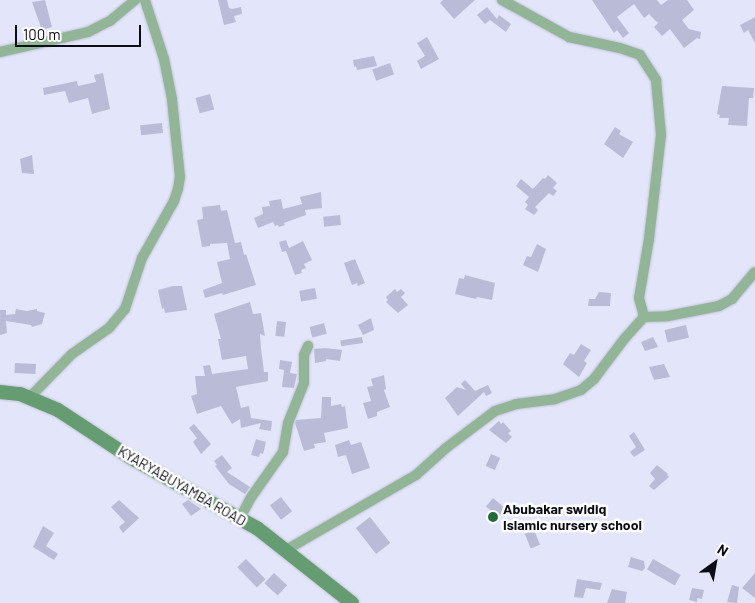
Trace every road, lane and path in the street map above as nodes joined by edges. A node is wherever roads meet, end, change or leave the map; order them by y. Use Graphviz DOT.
graph roads {
  1 [pos="135,0"];
  2 [pos="145,0"];
  3 [pos="502,0"];
  4 [pos="0,52"];
  5 [pos="755,272"];
  6 [pos="644,317"];
  7 [pos="308,346"];
  8 [pos="0,392"];
  9 [pos="30,397"];
  10 [pos="239,520"];
  11 [pos="286,550"];
  12 [pos="352,603"];
  1 -- 4 [label="street"];
  2 -- 9 [label="street"];
  3 -- 6 [label="street"];
  5 -- 6 [label="street"];
  6 -- 11 [label="street"];
  7 -- 10 [label="street"];
  8 -- 9 [label="street, KYARYABUYAMBA ROAD"];
  9 -- 10 [label="street, KYARYABUYAMBA ROAD"];
  10 -- 11 [label="street, KYARYABUYAMBA ROAD"];
  11 -- 12 [label="street, KYARYABUYAMBA ROAD"];
}
